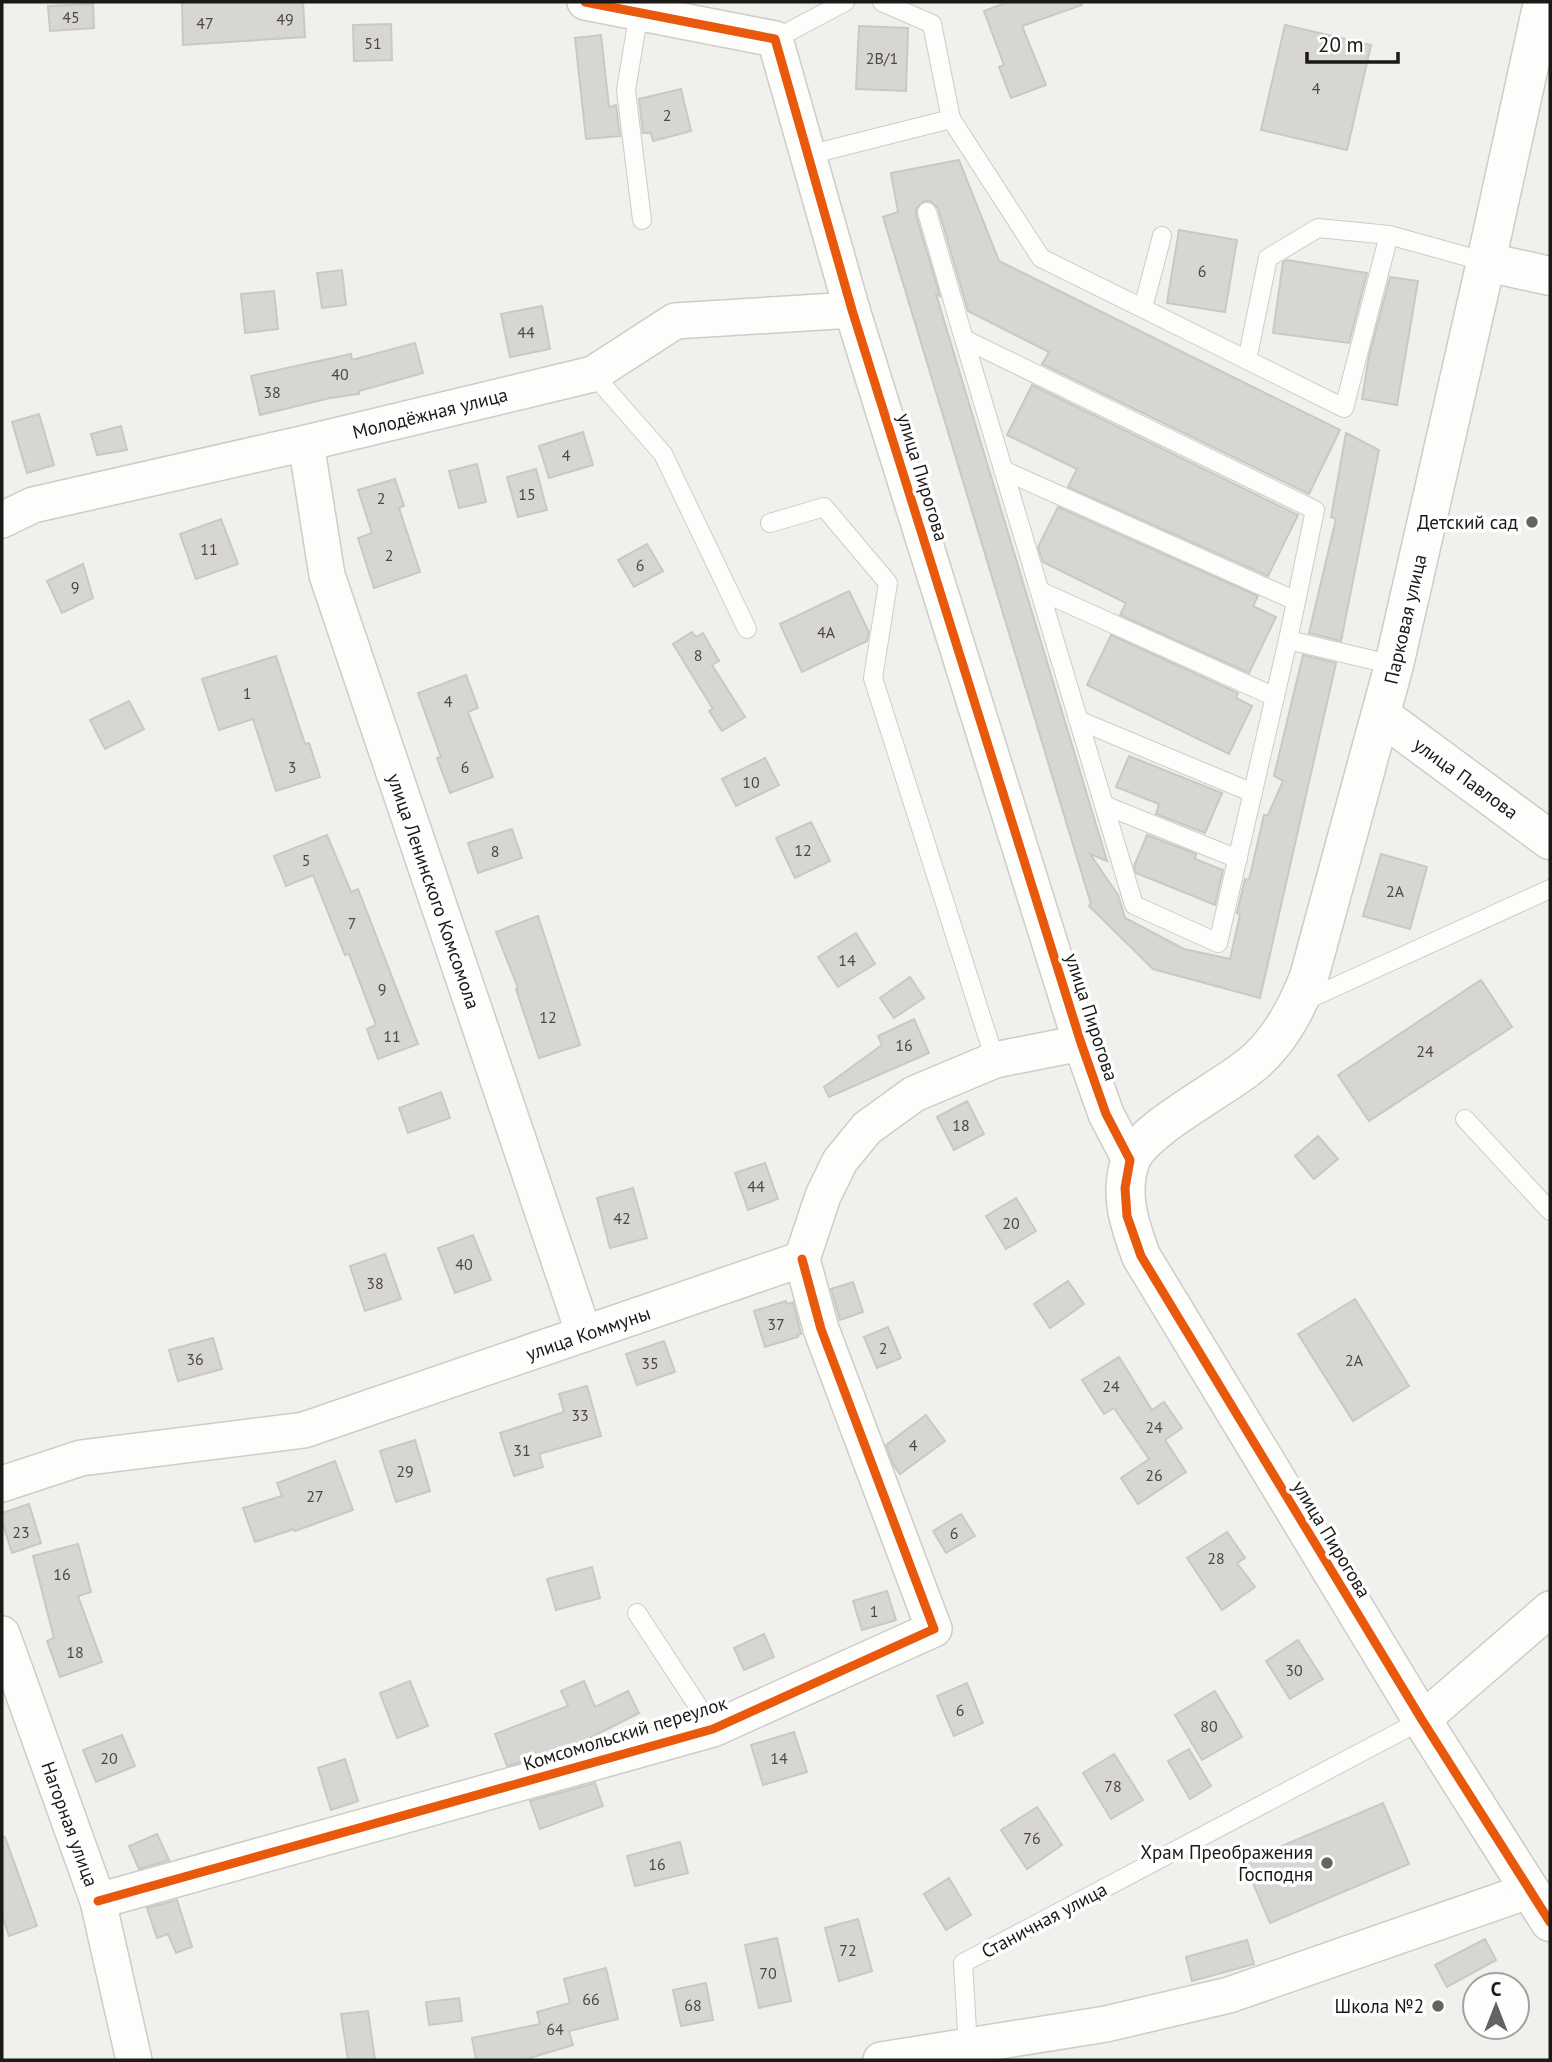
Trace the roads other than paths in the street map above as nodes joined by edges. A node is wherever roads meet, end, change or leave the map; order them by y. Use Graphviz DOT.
graph roads {
  1 [pos="585,2"];
  2 [pos="845,2"];
  3 [pos="882,2"];
  4 [pos="1543,2"];
  5 [pos="639,12"];
  6 [pos="775,39"];
  7 [pos="951,119"];
  8 [pos="808,155"];
  9 [pos="927,212"];
  10 [pos="642,220"];
  11 [pos="1162,236"];
  12 [pos="1389,236"];
  13 [pos="1486,262"];
  14 [pos="1550,276"];
  15 [pos="1143,308"];
  16 [pos="852,310"];
  17 [pos="964,339"];
  18 [pos="1247,360"];
  19 [pos="593,374"];
  20 [pos="306,443"];
  21 [pos="1003,470"];
  22 [pos="2,520"];
  23 [pos="771,523"];
  24 [pos="1040,591"];
  25 [pos="1296,601"];
  26 [pos="747,629"];
  27 [pos="1288,640"];
  28 [pos="1394,665"];
  29 [pos="1275,697"];
  30 [pos="1382,716"];
  31 [pos="1079,720"];
  32 [pos="1253,793"];
  33 [pos="1104,805"];
  34 [pos="1550,840"];
  35 [pos="1238,859"];
  36 [pos="1550,889"];
  37 [pos="1299,1004"];
  38 [pos="1080,1043"];
  39 [pos="995,1060"];
  40 [pos="1465,1119"];
  41 [pos="1130,1160"];
  42 [pos="1550,1211"];
  43 [pos="802,1259"];
  44 [pos="584,1334"];
  45 [pos="2,1484"];
  46 [pos="1550,1609"];
  47 [pos="637,1613"];
  48 [pos="2,1634"];
  49 [pos="1422,1720"];
  50 [pos="713,1728"];
  51 [pos="1531,1890"];
  52 [pos="98,1901"];
  53 [pos="1550,1922"];
  54 [pos="968,2047"];
  55 [pos="134,2060"];
  56 [pos="881,2060"];
  1 -- 5 [label="street"];
  2 -- 6 [label="lane"];
  3 -- 7 [label="lane"];
  4 -- 13 [label="street, Парковая улица"];
  5 -- 6 [label="street"];
  5 -- 10 [label="lane"];
  6 -- 8 [label="street, улица Пирогова"];
  7 -- 8 [label="lane"];
  7 -- 15 [label="lane"];
  8 -- 16 [label="street, улица Пирогова"];
  9 -- 17 [label="lane"];
  11 -- 15 [label="lane"];
  12 -- 13 [label="lane"];
  12 -- 18 [label="lane"];
  12 -- 18 [label="lane"];
  13 -- 14 [label="street"];
  13 -- 28 [label="street, Парковая улица"];
  15 -- 18 [label="lane"];
  16 -- 19 [label="street, Молодёжная улица"];
  16 -- 38 [label="street, улица Пирогова"];
  17 -- 21 [label="lane"];
  17 -- 25 [label="lane"];
  19 -- 20 [label="street, Молодёжная улица"];
  19 -- 26 [label="lane"];
  20 -- 22 [label="street, Молодёжная улица"];
  20 -- 44 [label="street, улица Ленинского Комсомола"];
  21 -- 24 [label="lane"];
  21 -- 25 [label="lane"];
  23 -- 39 [label="lane"];
  24 -- 29 [label="lane"];
  24 -- 31 [label="lane"];
  25 -- 27 [label="lane"];
  27 -- 28 [label="lane"];
  27 -- 29 [label="lane"];
  28 -- 30 [label="street, Парковая улица"];
  29 -- 32 [label="lane"];
  30 -- 34 [label="street, улица Павлова"];
  30 -- 37 [label="street, Парковая улица"];
  31 -- 32 [label="lane"];
  31 -- 33 [label="lane"];
  32 -- 35 [label="lane"];
  33 -- 35 [label="lane"];
  33 -- 35 [label="lane"];
  36 -- 37 [label="lane"];
  37 -- 41 [label="street, Парковая улица"];
  38 -- 39 [label="street"];
  38 -- 41 [label="street, улица Пирогова"];
  39 -- 43 [label="street"];
  40 -- 42 [label="lane"];
  41 -- 49 [label="street, улица Пирогова"];
  43 -- 44 [label="street, улица Коммуны"];
  43 -- 50 [label="street, Комсомольский переулок"];
  44 -- 45 [label="street, улица Коммуны"];
  46 -- 49 [label="street"];
  47 -- 50 [label="lane"];
  48 -- 52 [label="street, Нагорная улица"];
  49 -- 51 [label="street, улица Пирогова"];
  49 -- 54 [label="lane, Станичная улица"];
  50 -- 52 [label="street, Комсомольский переулок"];
  51 -- 53 [label="street, улица Пирогова"];
  51 -- 54 [label="street"];
  52 -- 55 [label="street, Нагорная улица"];
  54 -- 56 [label="street"];
}
